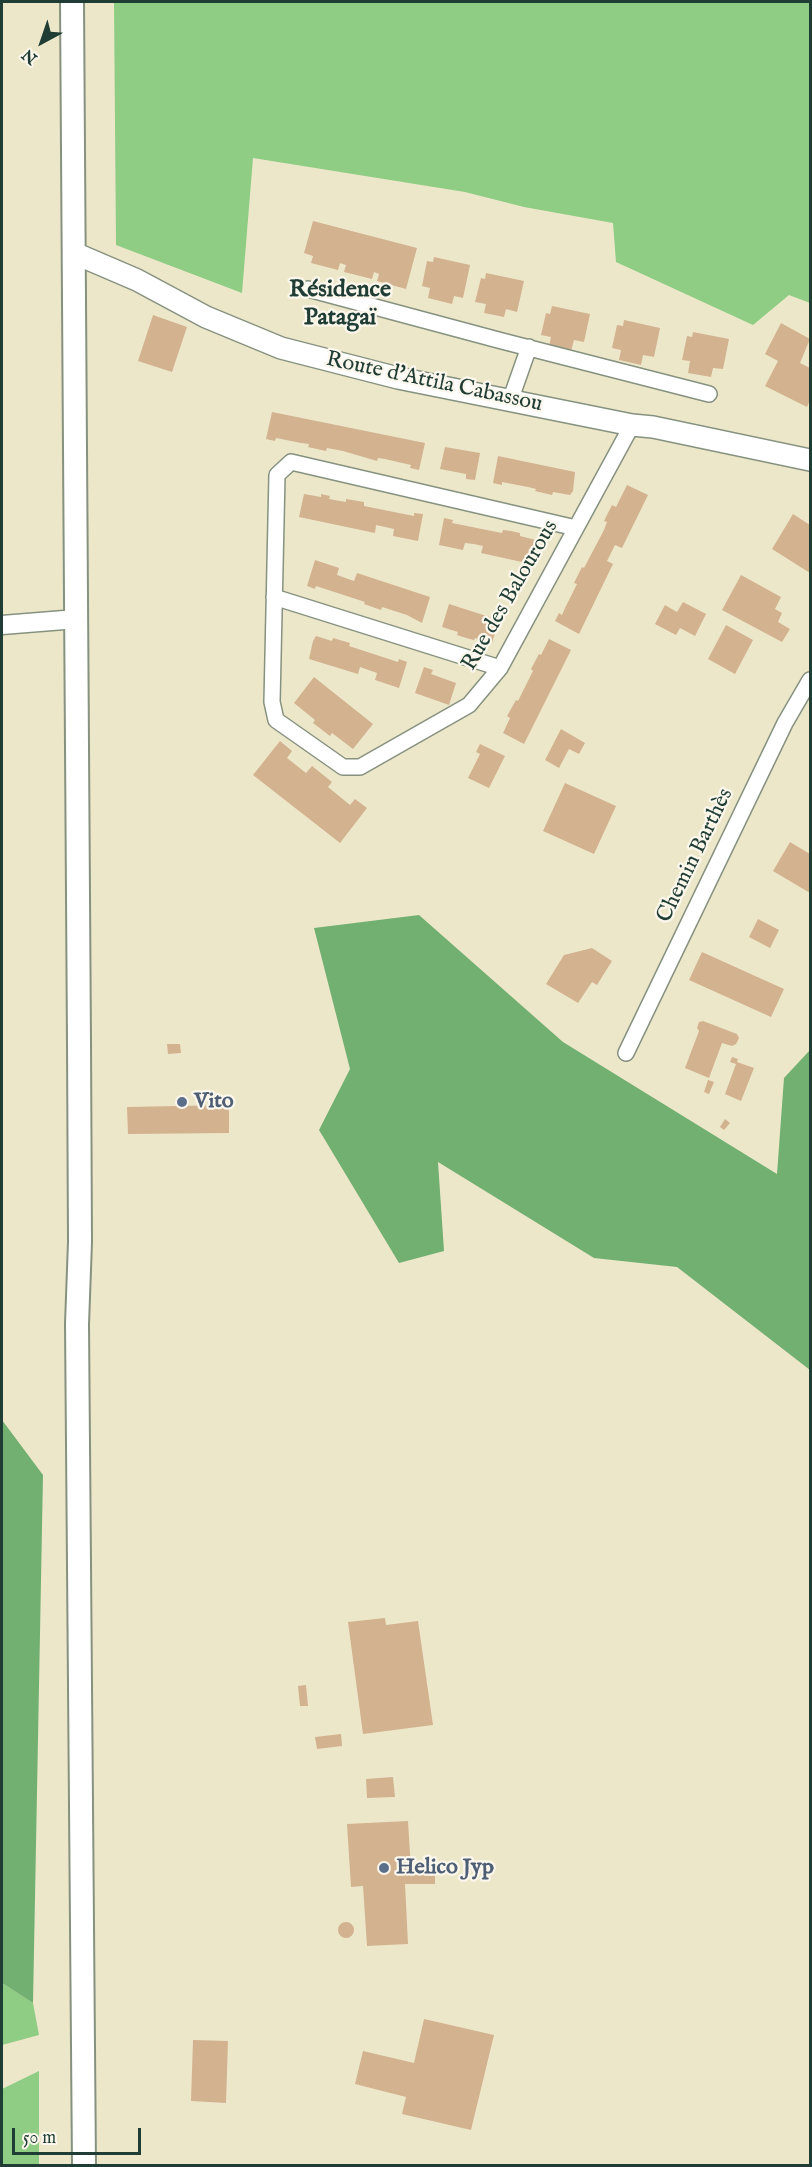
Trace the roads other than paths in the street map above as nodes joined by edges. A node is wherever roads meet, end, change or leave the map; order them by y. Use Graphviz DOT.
graph roads {
  1 [pos="72,2"];
  2 [pos="75,253"];
  3 [pos="308,289"];
  4 [pos="529,347"];
  5 [pos="709,394"];
  6 [pos="510,400"];
  7 [pos="632,425"];
  8 [pos="810,460"];
  9 [pos="576,528"];
  10 [pos="274,597"];
  11 [pos="77,619"];
  12 [pos="2,625"];
  13 [pos="500,668"];
  14 [pos="810,680"];
  15 [pos="626,1053"];
  16 [pos="84,2166"];
  1 -- 2 [label="main road"];
  2 -- 6 [label="main road, Route d'Attila Cabassou"];
  2 -- 11 [label="main road"];
  3 -- 4 [label="street"];
  4 -- 5 [label="street"];
  4 -- 6 [label="street"];
  6 -- 7 [label="main road, Route d'Attila Cabassou"];
  7 -- 8 [label="main road, Route d'Attila Cabassou"];
  7 -- 9 [label="street, Rue des Balourous"];
  9 -- 10 [label="street, Rue des Balourous"];
  9 -- 13 [label="street, Rue des Balourous"];
  10 -- 13 [label="street"];
  10 -- 13 [label="street, Rue des Balourous"];
  11 -- 12 [label="street"];
  11 -- 16 [label="main road"];
  14 -- 15 [label="street, Chemin Barthès"];
}
